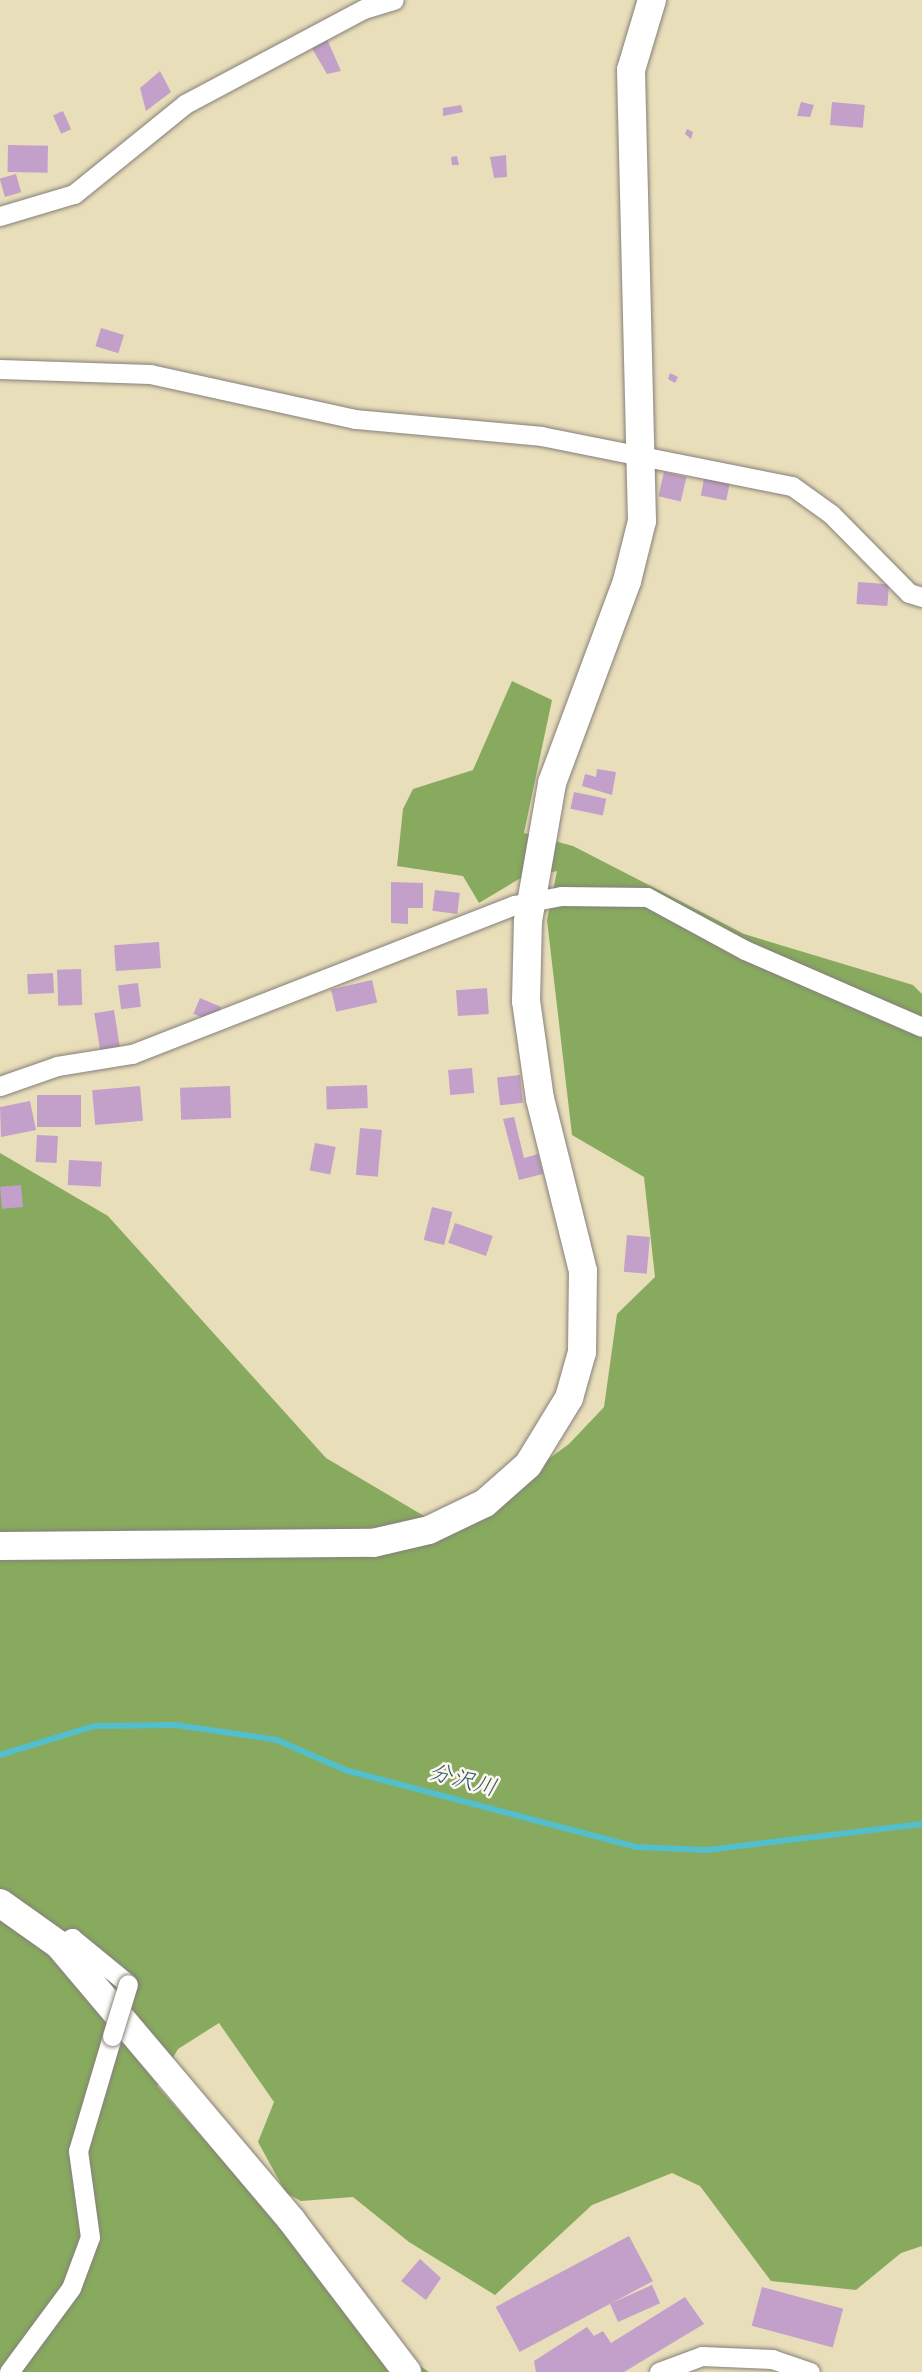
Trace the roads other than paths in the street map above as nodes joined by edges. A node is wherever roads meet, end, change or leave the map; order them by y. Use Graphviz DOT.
graph roads {
  1 [pos="394,0"];
  2 [pos="652,0"];
  3 [pos="0,216"];
  4 [pos="0,369"];
  5 [pos="644,459"];
  6 [pos="922,597"];
  7 [pos="530,902"];
  8 [pos="922,1027"];
  9 [pos="0,1086"];
  10 [pos="0,1546"];
  11 [pos="0,1903"];
  12 [pos="59,1945"];
  13 [pos="9,2372"];
  14 [pos="407,2372"];
  15 [pos="659,2372"];
  16 [pos="810,2372"];
  1 -- 3 [label="street"];
  2 -- 5 [label="street"];
  4 -- 5 [label="street"];
  5 -- 6 [label="street"];
  5 -- 7 [label="street"];
  7 -- 8 [label="street"];
  7 -- 9 [label="street"];
  7 -- 10 [label="street"];
  11 -- 12 [label="street"];
  12 -- 13 [label="street, bridge"];
  12 -- 14 [label="street"];
  15 -- 16 [label="street"];
}
